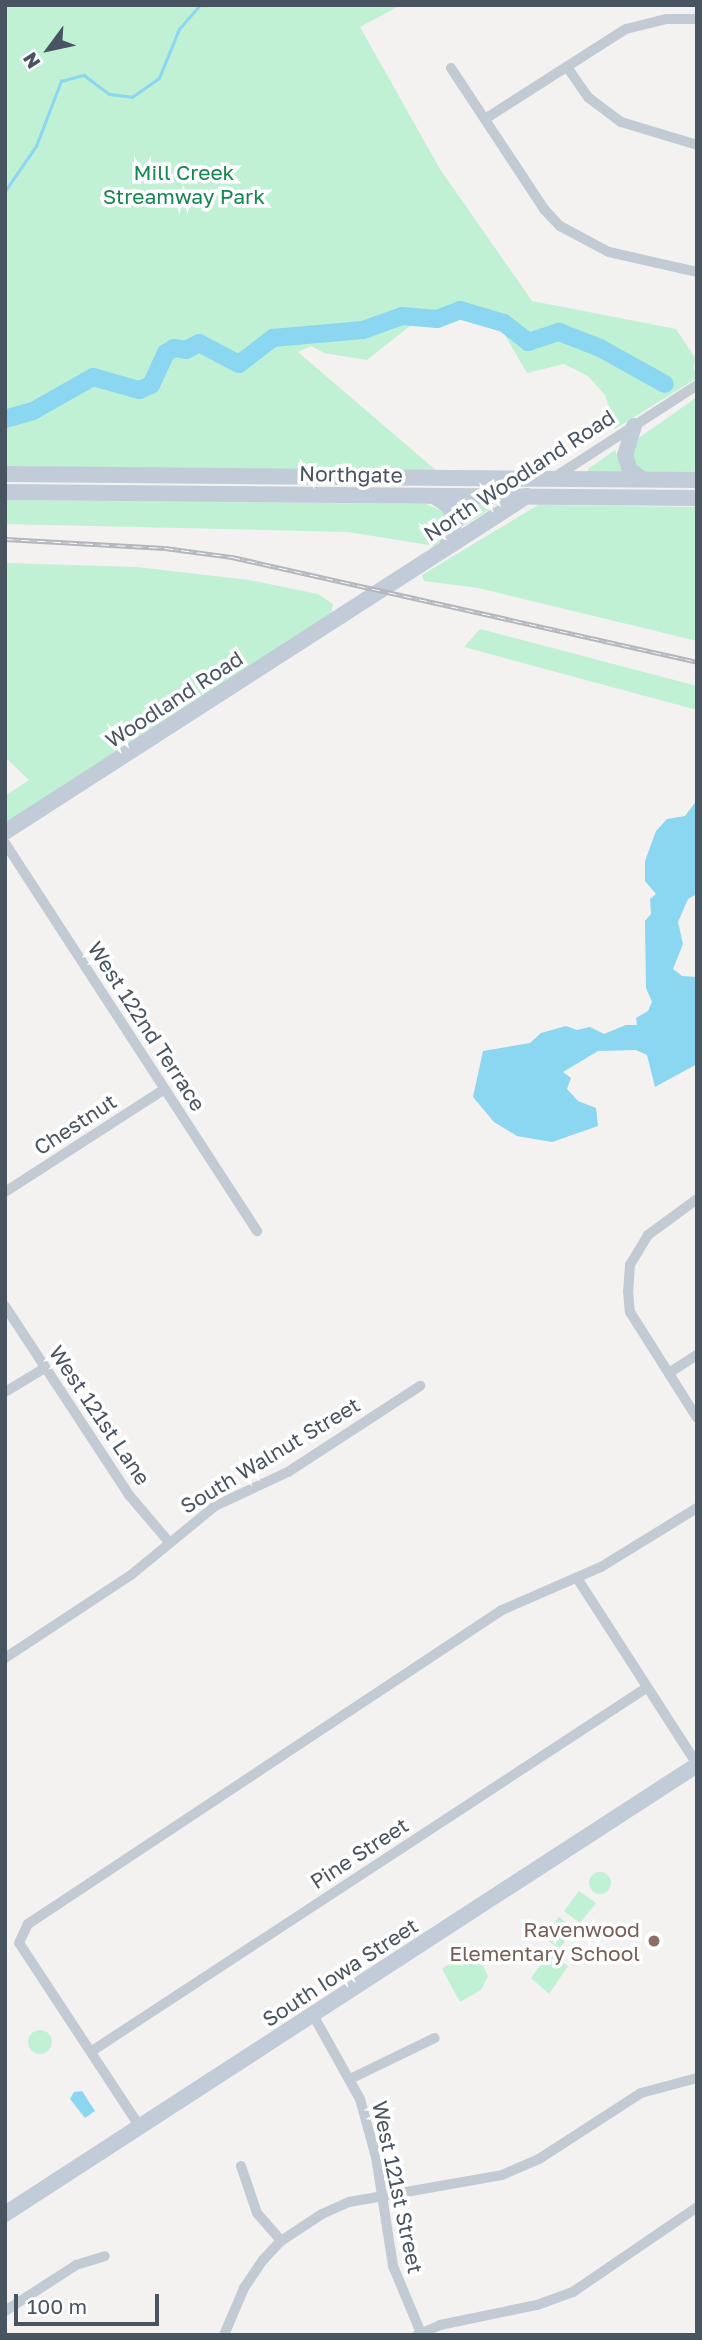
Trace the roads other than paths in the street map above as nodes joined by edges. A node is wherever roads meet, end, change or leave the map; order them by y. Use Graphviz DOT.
graph roads {
  1 [pos="697,19"];
  2 [pos="567,67"];
  3 [pos="451,68"];
  4 [pos="485,119"];
  5 [pos="697,145"];
  6 [pos="697,272"];
  7 [pos="697,385"];
  8 [pos="634,426"];
  9 [pos="5,474"];
  10 [pos="553,479"];
  11 [pos="642,480"];
  12 [pos="697,480"];
  13 [pos="5,492"];
  14 [pos="434,496"];
  15 [pos="526,497"];
  16 [pos="697,498"];
  17 [pos="443,549"];
  18 [pos="365,601"];
  19 [pos="5,832"];
  20 [pos="5,843"];
  21 [pos="165,1088"];
  22 [pos="5,1192"];
  23 [pos="697,1199"];
  24 [pos="257,1231"];
  25 [pos="5,1306"];
  26 [pos="697,1355"];
  27 [pos="45,1368"];
  28 [pos="668,1373"];
  29 [pos="420,1386"];
  30 [pos="5,1392"];
  31 [pos="697,1418"];
  32 [pos="697,1508"];
  33 [pos="169,1542"];
  34 [pos="577,1578"];
  35 [pos="5,1658"];
  36 [pos="646,1688"];
  37 [pos="697,1765"];
  38 [pos="313,2015"];
  39 [pos="435,2038"];
  40 [pos="92,2051"];
  41 [pos="697,2078"];
  42 [pos="351,2079"];
  43 [pos="140,2127"];
  44 [pos="241,2166"];
  45 [pos="382,2197"];
  46 [pos="697,2207"];
  47 [pos="5,2214"];
  48 [pos="281,2241"];
  49 [pos="105,2256"];
  50 [pos="5,2311"];
  51 [pos="419,2334"];
  52 [pos="224,2335"];
  1 -- 2 [label="street"];
  2 -- 4 [label="street"];
  2 -- 5 [label="street"];
  3 -- 4 [label="street"];
  4 -- 6 [label="street"];
  7 -- 8 [label="street, North Woodland Road"];
  8 -- 10 [label="street, North Woodland Road"];
  8 -- 11 [label="main road"];
  9 -- 10 [label="main road, Northgate"];
  10 -- 11 [label="main road, Northgate"];
  10 -- 15 [label="main road, North Woodland Road"];
  11 -- 12 [label="main road, Northgate"];
  13 -- 14 [label="main road, Northgate"];
  14 -- 15 [label="main road, Northgate"];
  14 -- 17 [label="main road"];
  15 -- 16 [label="main road, Northgate"];
  15 -- 17 [label="main road, North Woodland Road"];
  17 -- 18 [label="main road, North Woodland Road"];
  18 -- 19 [label="main road, Woodland Road"];
  20 -- 21 [label="street, West 122nd Terrace"];
  21 -- 22 [label="street, Chestnut"];
  21 -- 24 [label="street, West 122nd Terrace"];
  23 -- 28 [label="street"];
  25 -- 27 [label="street, West 121st Lane"];
  26 -- 28 [label="street"];
  27 -- 30 [label="street"];
  27 -- 33 [label="street, West 121st Lane"];
  28 -- 31 [label="street"];
  29 -- 33 [label="street, South Walnut Street"];
  32 -- 34 [label="street"];
  33 -- 35 [label="street, South Walnut Street"];
  34 -- 36 [label="street"];
  34 -- 40 [label="street"];
  36 -- 37 [label="street"];
  36 -- 40 [label="street, Pine Street"];
  37 -- 38 [label="main road, South Iowa Street"];
  38 -- 42 [label="street, West 121st Street"];
  38 -- 43 [label="main road, South Iowa Street"];
  39 -- 42 [label="street"];
  40 -- 43 [label="street"];
  41 -- 45 [label="street"];
  42 -- 45 [label="street, West 121st Street"];
  43 -- 47 [label="main road, South Iowa Street"];
  44 -- 48 [label="street"];
  45 -- 48 [label="street"];
  45 -- 51 [label="street, West 121st Street"];
  46 -- 51 [label="street"];
  48 -- 52 [label="street"];
  49 -- 50 [label="street"];
}
